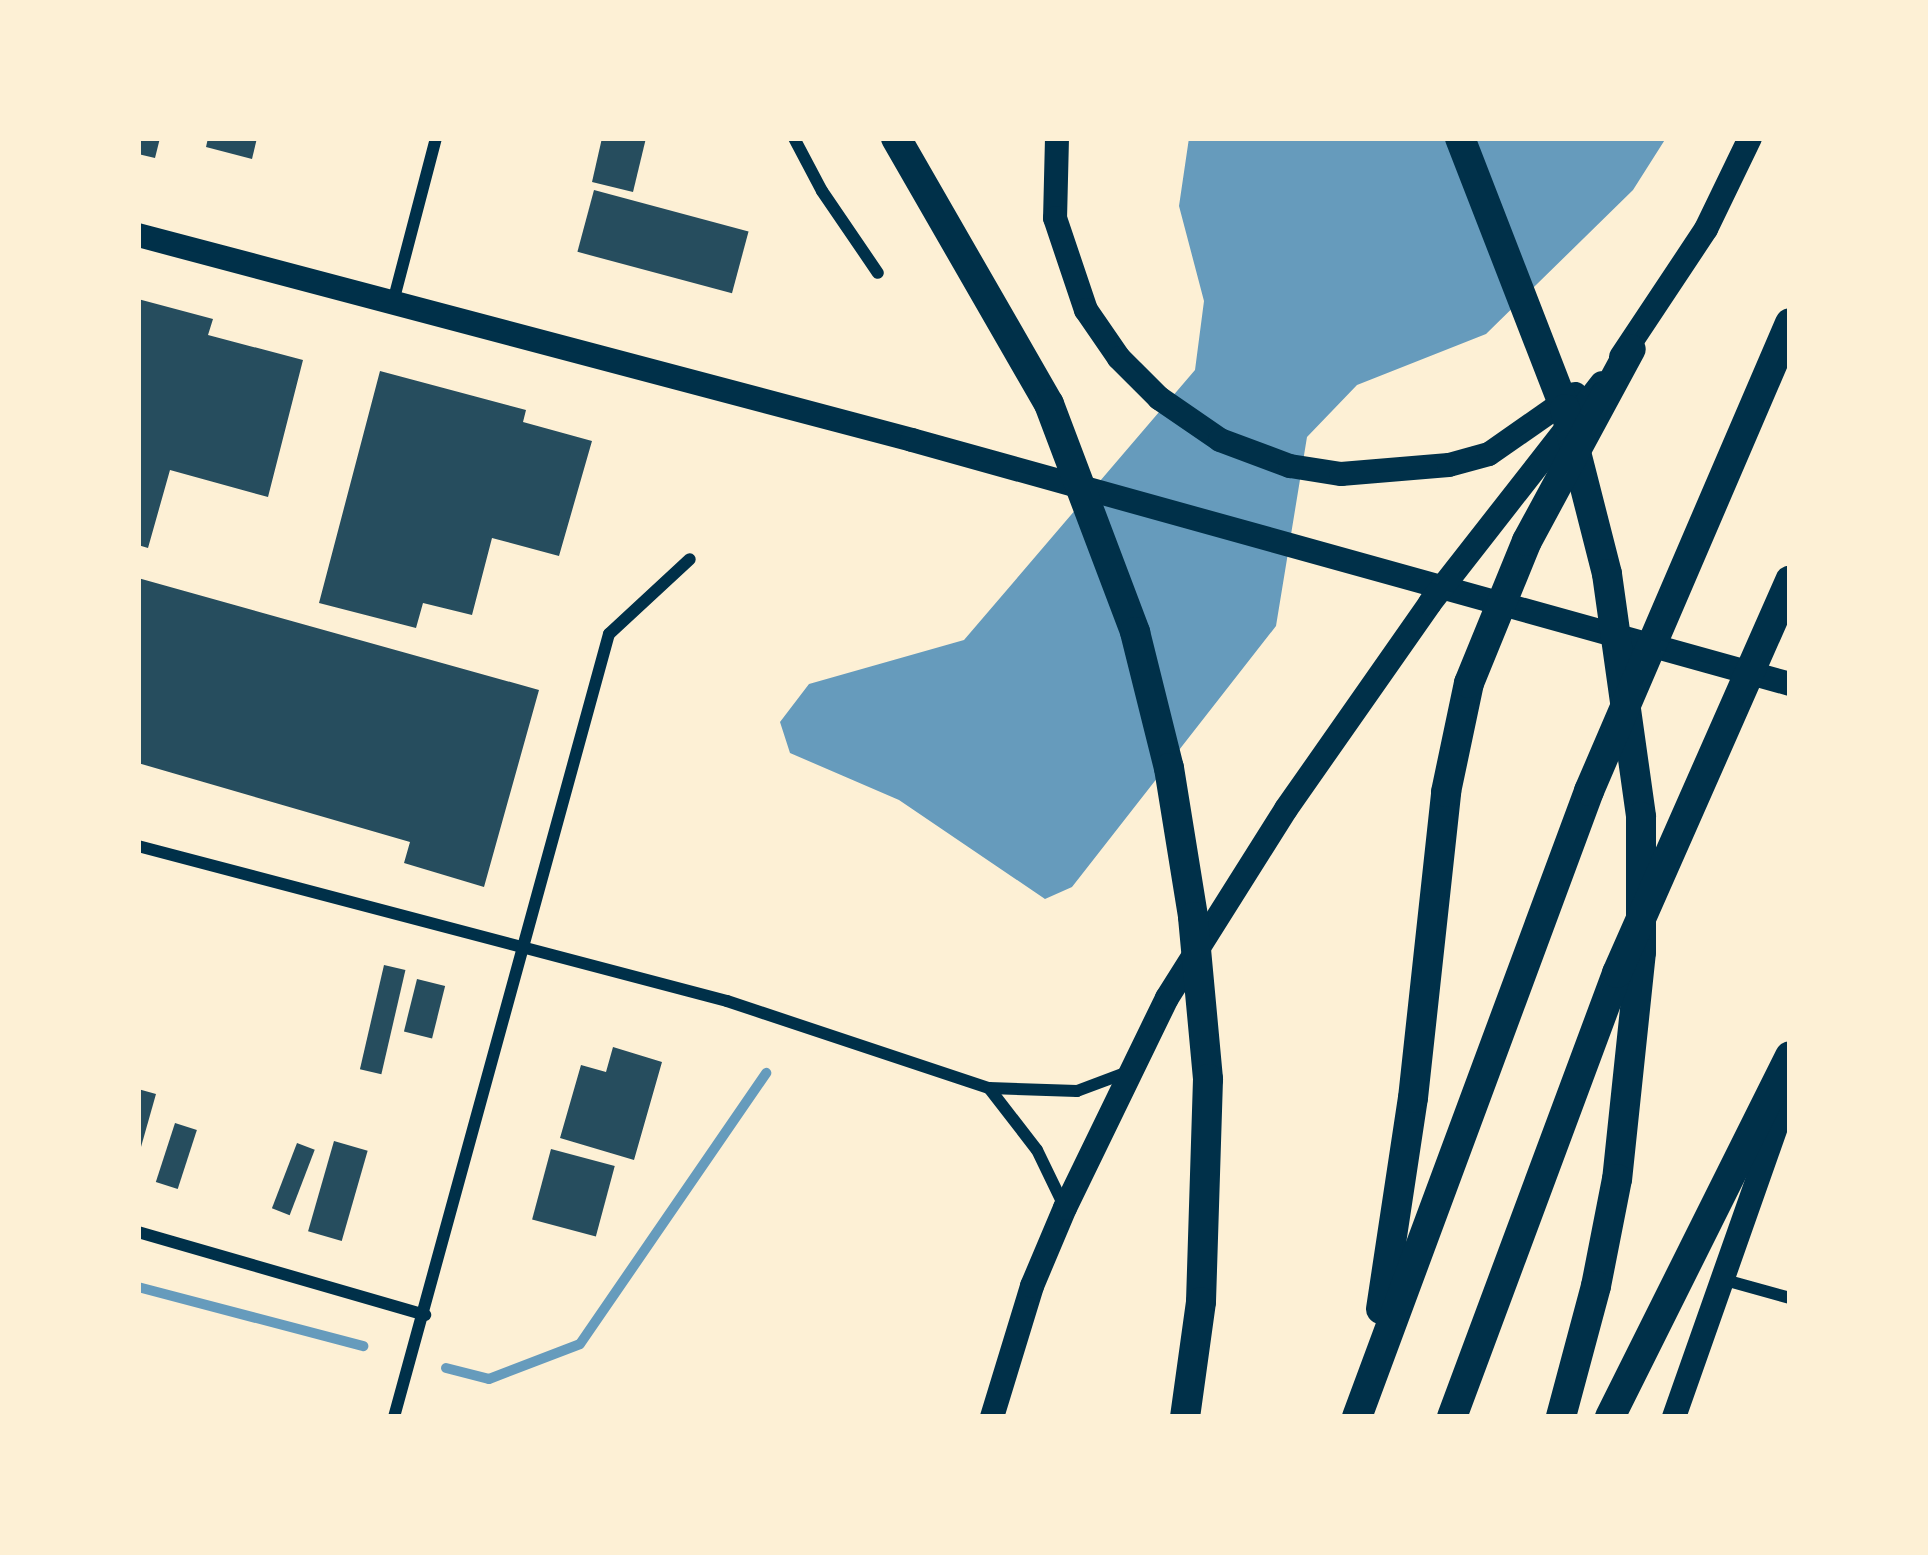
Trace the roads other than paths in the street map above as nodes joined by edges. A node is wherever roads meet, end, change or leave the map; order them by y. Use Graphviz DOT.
graph roads {
  1 [pos="436,138"];
  2 [pos="794,138"];
  3 [pos="896,138"];
  4 [pos="1057,138"];
  5 [pos="1460,138"];
  6 [pos="1750,138"];
  7 [pos="138,235"];
  8 [pos="878,273"];
  9 [pos="393,302"];
  10 [pos="1790,323"];
  11 [pos="1631,349"];
  12 [pos="690,560"];
  13 [pos="1790,580"];
  14 [pos="1790,684"];
  15 [pos="138,846"];
  16 [pos="525,950"];
  17 [pos="1790,1056"];
  18 [pos="1127,1072"];
  19 [pos="989,1088"];
  20 [pos="1790,1088"];
  21 [pos="1065,1208"];
  22 [pos="138,1232"];
  23 [pos="1725,1280"];
  24 [pos="1790,1298"];
  25 [pos="425,1315"];
  26 [pos="1372,1375"];
  27 [pos="394,1417"];
  28 [pos="992,1417"];
  29 [pos="1184,1417"];
  30 [pos="1357,1417"];
  31 [pos="1452,1417"];
  32 [pos="1561,1417"];
  33 [pos="1610,1417"];
  34 [pos="1674,1417"];
  1 -- 9 [label="street"];
  2 -- 8 [label="street"];
  3 -- 29 [label="highway"];
  4 -- 11 [label="main road"];
  5 -- 32 [label="highway"];
  6 -- 11 [label="main road"];
  7 -- 9 [label="main road"];
  9 -- 14 [label="main road"];
  10 -- 26 [label="highway"];
  11 -- 18 [label="main road"];
  11 -- 26 [label="highway"];
  12 -- 16 [label="street"];
  13 -- 31 [label="highway"];
  15 -- 16 [label="street"];
  16 -- 19 [label="street"];
  16 -- 25 [label="street"];
  17 -- 33 [label="highway"];
  18 -- 19 [label="street"];
  18 -- 21 [label="main road"];
  19 -- 21 [label="street"];
  20 -- 23 [label="main road"];
  21 -- 28 [label="main road"];
  22 -- 25 [label="street"];
  23 -- 24 [label="street"];
  23 -- 34 [label="main road"];
  25 -- 27 [label="street"];
  26 -- 30 [label="highway"];
}
